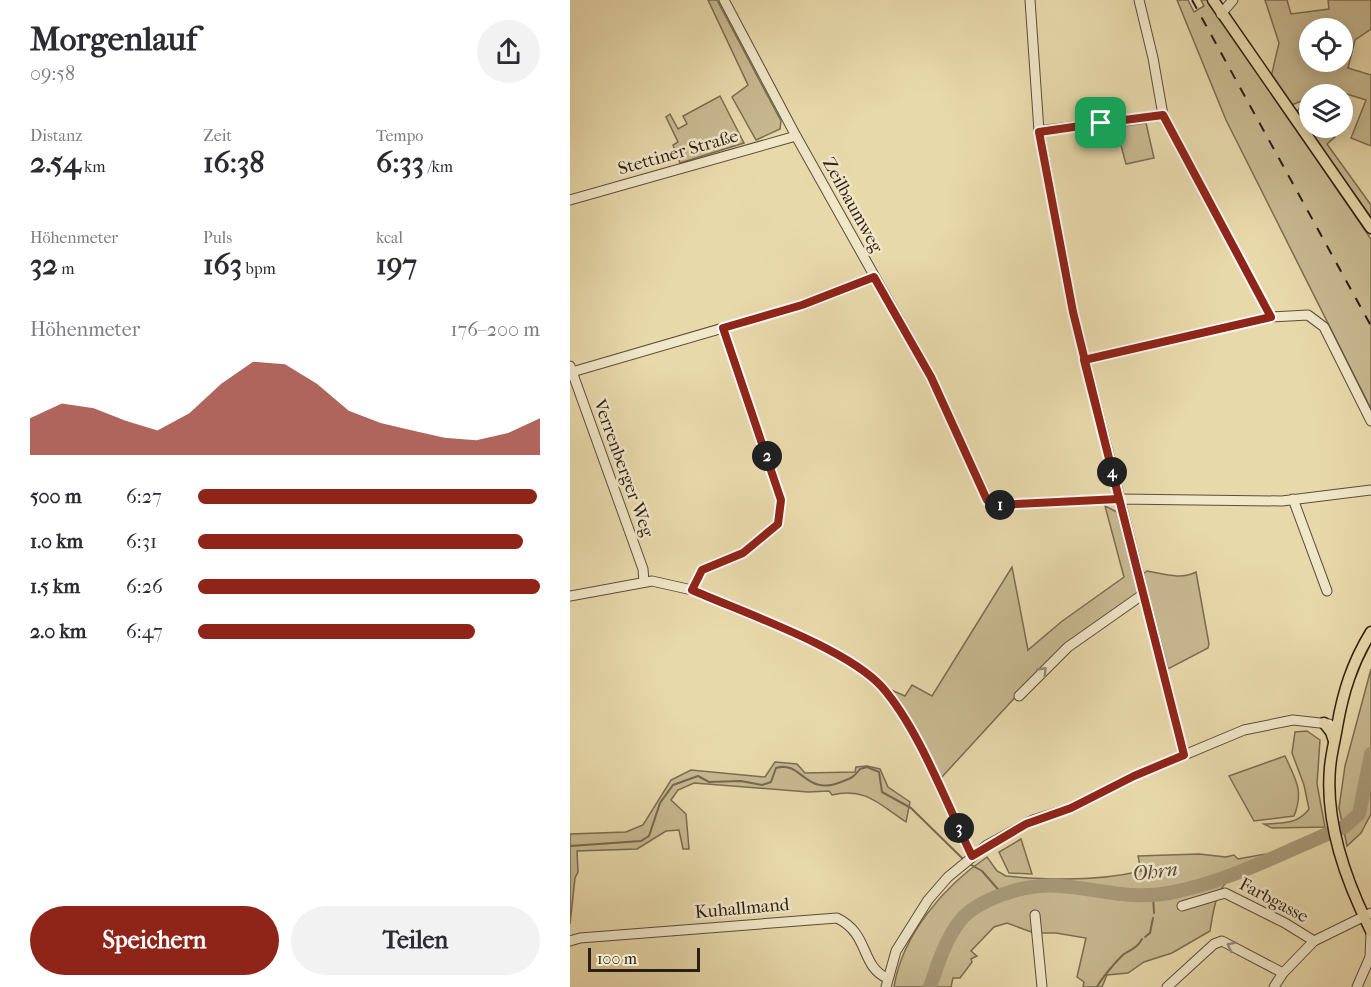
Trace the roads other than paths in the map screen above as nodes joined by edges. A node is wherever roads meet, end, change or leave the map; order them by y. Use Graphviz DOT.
graph roads {
  1 [pos="724,0"];
  2 [pos="1030,0"];
  3 [pos="1139,0"];
  4 [pos="1213,0"];
  5 [pos="1233,0"];
  6 [pos="1221,14"];
  7 [pos="1163,115"];
  8 [pos="1039,132"];
  9 [pos="796,136"];
  10 [pos="570,200"];
  11 [pos="1371,228"];
  12 [pos="874,277"];
  13 [pos="1271,317"];
  14 [pos="723,328"];
  15 [pos="1084,360"];
  16 [pos="571,369"];
  17 [pos="1371,421"];
  18 [pos="1371,490"];
  19 [pos="1119,499"];
  20 [pos="1293,499"];
  21 [pos="644,582"];
  22 [pos="692,590"];
  23 [pos="1328,591"];
  24 [pos="1142,594"];
  25 [pos="570,596"];
  26 [pos="1371,632"];
  27 [pos="1371,645"];
  28 [pos="1019,696"];
  29 [pos="1339,708"];
  30 [pos="1324,723"];
  31 [pos="1337,726"];
  32 [pos="1334,742"];
  33 [pos="1184,755"];
  34 [pos="970,857"];
  35 [pos="1182,906"];
  36 [pos="1035,915"];
  37 [pos="1367,915"];
  38 [pos="1371,932"];
  39 [pos="570,941"];
  40 [pos="1314,941"];
  41 [pos="1283,973"];
  42 [pos="886,983"];
  43 [pos="1042,987"];
  44 [pos="1167,987"];
  45 [pos="1274,987"];
  46 [pos="1357,987"];
  1 -- 9 [label="street, Zeilbaumweg"];
  2 -- 8 [label="street"];
  3 -- 7 [label="street"];
  4 -- 6 [label="main road"];
  5 -- 6 [label="street"];
  6 -- 11 [label="main road"];
  7 -- 8 [label="street"];
  7 -- 13 [label="street"];
  8 -- 15 [label="street"];
  9 -- 10 [label="street, Stettiner Straße"];
  9 -- 12 [label="street, Zeilbaumweg"];
  12 -- 14 [label="street"];
  12 -- 19 [label="street, Zeilbaumweg"];
  13 -- 15 [label="street"];
  13 -- 17 [label="street"];
  14 -- 16 [label="street"];
  14 -- 22 [label="street"];
  15 -- 19 [label="street"];
  16 -- 21 [label="street, Verrenberger Weg"];
  18 -- 20 [label="street, Zeilbaumweg"];
  19 -- 20 [label="street, Zeilbaumweg"];
  19 -- 24 [label="street"];
  20 -- 23 [label="street"];
  21 -- 22 [label="street"];
  21 -- 25 [label="street"];
  22 -- 34 [label="street"];
  28 -- 24 [label="street, one-way"];
  24 -- 33 [label="street"];
  26 -- 29 [label="main road"];
  27 -- 31 [label="main road"];
  29 -- 30 [label="street"];
  29 -- 31 [label="main road"];
  30 -- 31 [label="street"];
  30 -- 32 [label="main road"];
  30 -- 33 [label="street"];
  31 -- 32 [label="main road"];
  32 -- 37 [label="main road"];
  33 -- 34 [label="street"];
  34 -- 42 [label="street"];
  35 -- 40 [label="street, Farbgasse"];
  36 -- 43 [label="street"];
  37 -- 38 [label="main road"];
  37 -- 40 [label="street"];
  38 -- 46 [label="street"];
  39 -- 42 [label="street, Kuhallmand"];
  40 -- 41 [label="street"];
  41 -- 44 [label="street, one-way"];
  41 -- 45 [label="street"];
}
